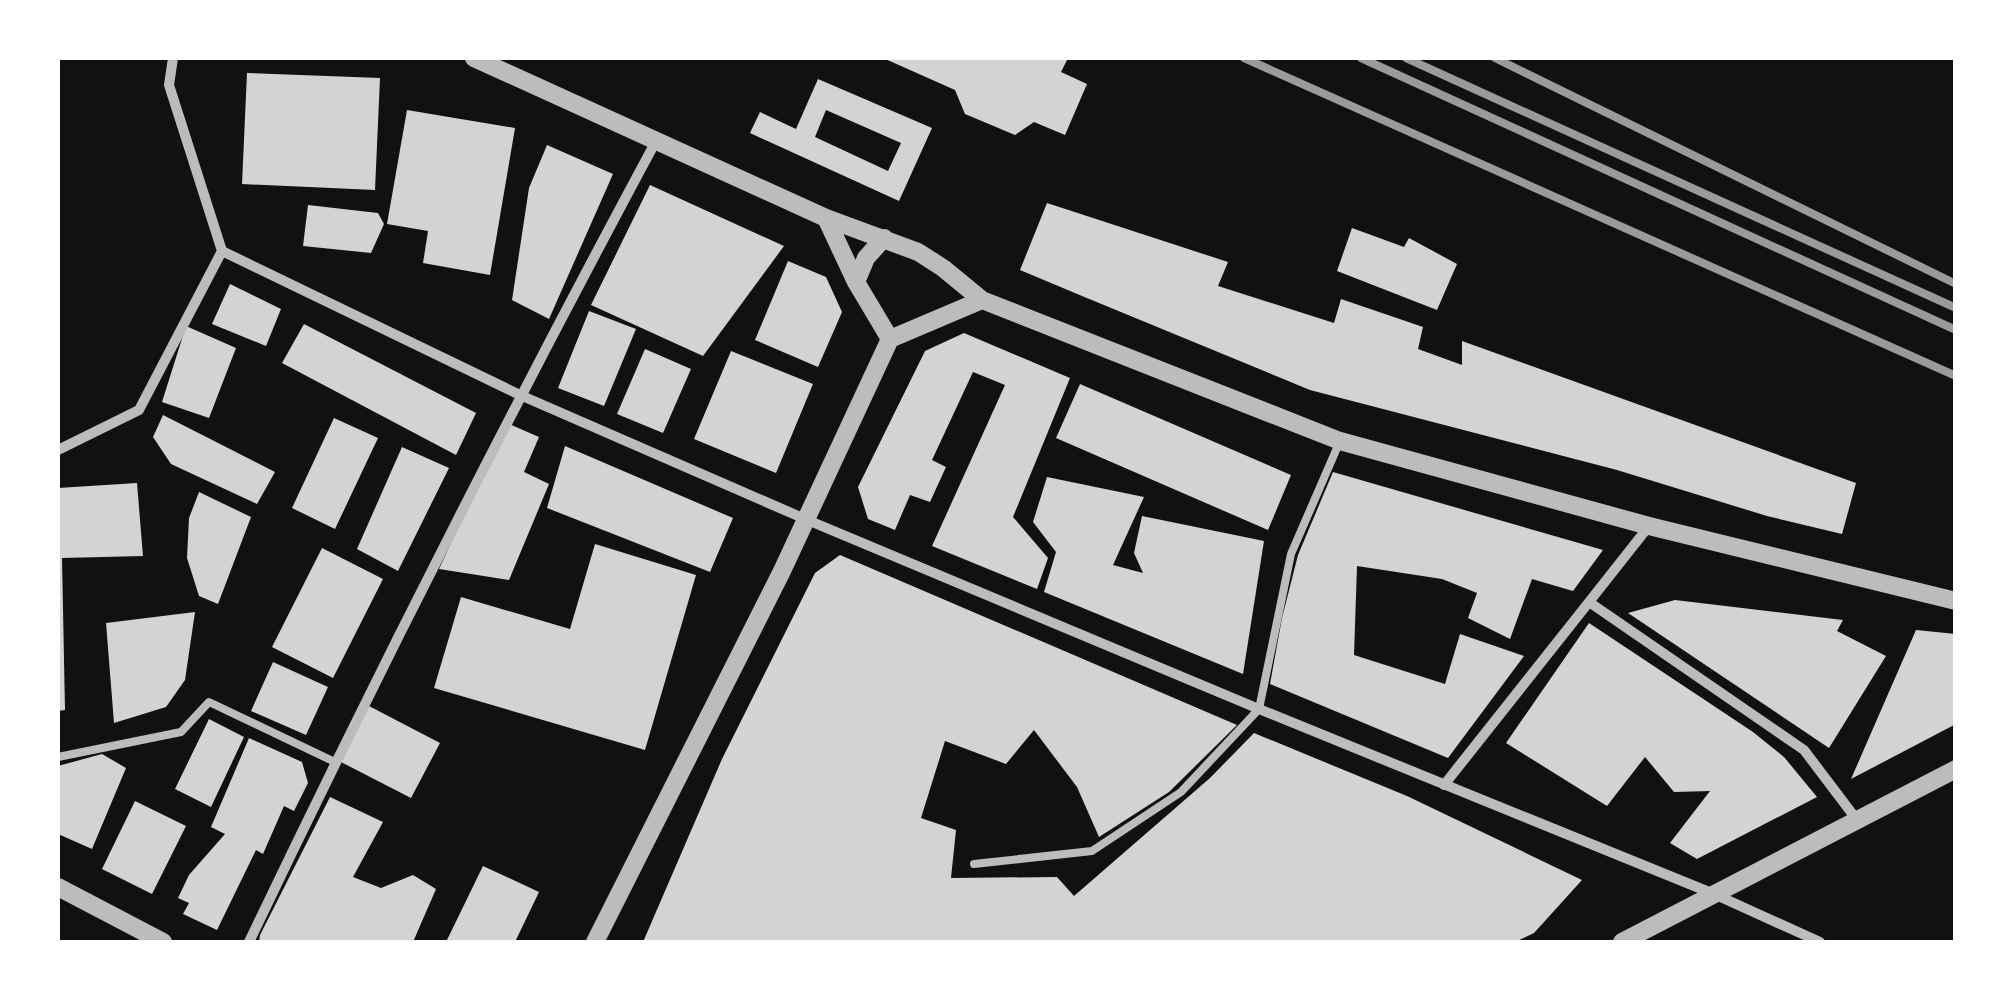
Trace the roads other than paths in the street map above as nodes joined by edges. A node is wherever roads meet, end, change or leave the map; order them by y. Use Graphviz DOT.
graph roads {
  1 [pos="173,58"];
  2 [pos="474,58"];
  3 [pos="656,141"];
  4 [pos="826,218"];
  5 [pos="884,238"];
  6 [pos="222,250"];
  7 [pos="856,282"];
  8 [pos="982,300"];
  9 [pos="890,339"];
  10 [pos="520,395"];
  11 [pos="1340,442"];
  12 [pos="58,450"];
  13 [pos="805,519"];
  14 [pos="1649,526"];
  15 [pos="1589,602"];
  16 [pos="1956,602"];
  17 [pos="1259,710"];
  18 [pos="58,757"];
  19 [pos="335,762"];
  20 [pos="1956,769"];
  21 [pos="1444,785"];
  22 [pos="1857,820"];
  23 [pos="974,864"];
  24 [pos="58,887"];
  25 [pos="1714,894"];
  26 [pos="163,942"];
  27 [pos="249,942"];
  28 [pos="595,942"];
  29 [pos="1622,942"];
  30 [pos="1820,942"];
  1 -- 6 [label="street"];
  2 -- 3 [label="street"];
  3 -- 4 [label="street"];
  3 -- 10 [label="street"];
  4 -- 5 [label="street"];
  4 -- 7 [label="street"];
  5 -- 7 [label="street"];
  5 -- 8 [label="street"];
  6 -- 10 [label="street"];
  6 -- 12 [label="street"];
  7 -- 9 [label="street"];
  8 -- 9 [label="street"];
  8 -- 11 [label="street"];
  9 -- 13 [label="street"];
  10 -- 13 [label="street"];
  10 -- 19 [label="street"];
  11 -- 14 [label="street"];
  11 -- 17 [label="lane"];
  13 -- 17 [label="street"];
  13 -- 28 [label="street"];
  14 -- 15 [label="street"];
  14 -- 16 [label="street"];
  15 -- 21 [label="street"];
  15 -- 22 [label="street"];
  17 -- 21 [label="street"];
  17 -- 23 [label="lane"];
  18 -- 19 [label="lane"];
  19 -- 27 [label="street"];
  20 -- 22 [label="street"];
  21 -- 25 [label="street"];
  22 -- 25 [label="street"];
  24 -- 26 [label="street"];
  25 -- 29 [label="street"];
  25 -- 30 [label="street"];
}
